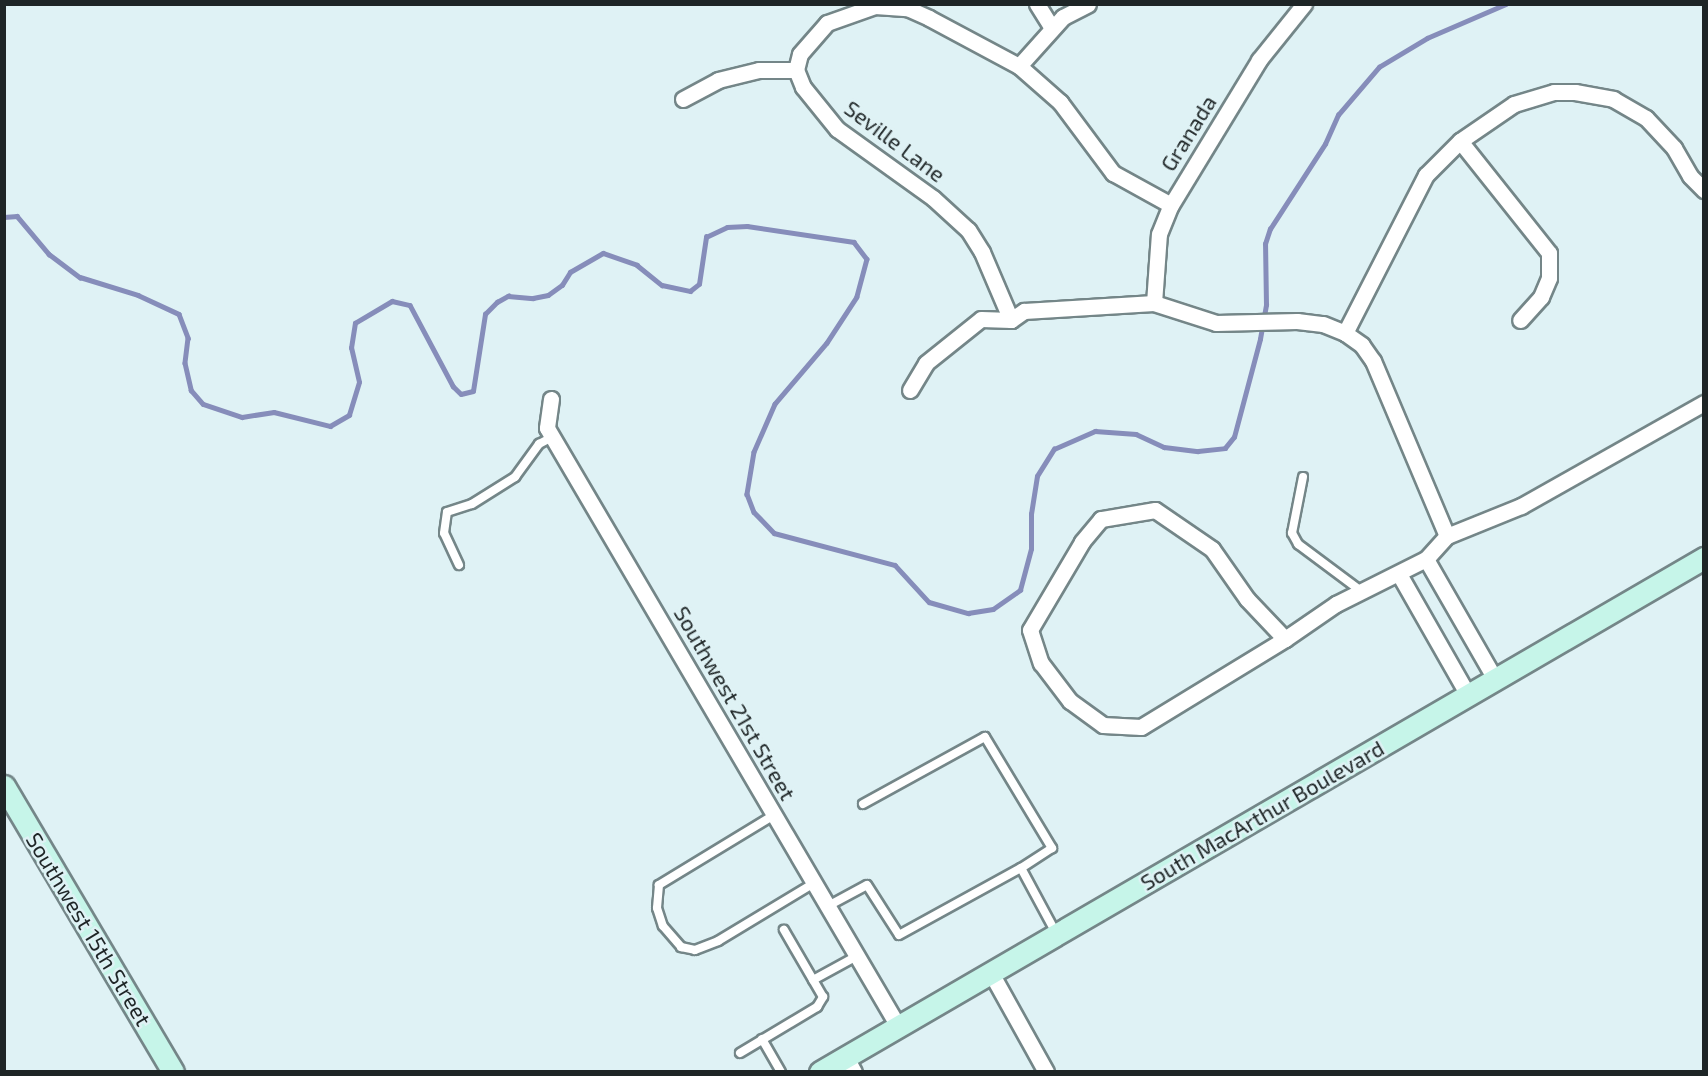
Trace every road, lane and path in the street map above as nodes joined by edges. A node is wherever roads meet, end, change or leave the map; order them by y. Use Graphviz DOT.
graph roads {
  1 [pos="1037,4"];
  2 [pos="1088,4"];
  3 [pos="1304,4"];
  4 [pos="1052,28"];
  5 [pos="1019,66"];
  6 [pos="796,70"];
  7 [pos="682,99"];
  8 [pos="1460,141"];
  9 [pos="1704,190"];
  10 [pos="1170,205"];
  11 [pos="1154,303"];
  12 [pos="1011,320"];
  13 [pos="1520,320"];
  14 [pos="1345,333"];
  15 [pos="910,390"];
  16 [pos="551,399"];
  17 [pos="1704,403"];
  18 [pos="552,436"];
  19 [pos="1304,477"];
  20 [pos="1447,536"];
  21 [pos="1426,558"];
  22 [pos="1704,558"];
  23 [pos="459,565"];
  24 [pos="1399,574"];
  25 [pos="1361,591"];
  26 [pos="1285,639"];
  27 [pos="1495,679"];
  28 [pos="1468,694"];
  29 [pos="4,786"];
  30 [pos="863,804"];
  31 [pos="774,815"];
  32 [pos="1021,868"];
  33 [pos="814,883"];
  34 [pos="828,906"];
  35 [pos="784,930"];
  36 [pos="1056,934"];
  37 [pos="856,956"];
  38 [pos="991,972"];
  39 [pos="813,980"];
  40 [pos="898,1026"];
  41 [pos="762,1039"];
  42 [pos="740,1053"];
  43 [pos="850,1064"];
  44 [pos="173,1071"];
  45 [pos="781,1071"];
  46 [pos="820,1071"];
  47 [pos="1046,1071"];
  1 -- 4 [label="street"];
  2 -- 4 [label="street"];
  3 -- 10 [label="street, Granada"];
  4 -- 5 [label="street"];
  5 -- 6 [label="street"];
  5 -- 10 [label="street"];
  6 -- 7 [label="street"];
  6 -- 12 [label="street, Seville Lane"];
  8 -- 9 [label="street"];
  8 -- 13 [label="street"];
  8 -- 14 [label="street"];
  10 -- 11 [label="street, Granada"];
  11 -- 12 [label="street"];
  11 -- 14 [label="street"];
  12 -- 15 [label="street"];
  14 -- 20 [label="street"];
  16 -- 18 [label="street, Southwest 21st Street"];
  17 -- 20 [label="street"];
  18 -- 23 [label="lane"];
  18 -- 31 [label="street, Southwest 21st Street"];
  19 -- 25 [label="lane"];
  20 -- 21 [label="street"];
  21 -- 24 [label="street"];
  21 -- 27 [label="street"];
  22 -- 27 [label="main road, South MacArthur Boulevard"];
  24 -- 25 [label="street"];
  24 -- 28 [label="street"];
  25 -- 26 [label="street"];
  26 -- 26 [label="street"];
  27 -- 28 [label="main road, South MacArthur Boulevard"];
  28 -- 36 [label="main road, South MacArthur Boulevard"];
  29 -- 44 [label="main road, Southwest 15th Street"];
  30 -- 32 [label="lane"];
  31 -- 33 [label="street, Southwest 21st Street"];
  31 -- 33 [label="lane"];
  32 -- 34 [label="lane"];
  32 -- 36 [label="lane"];
  33 -- 34 [label="street, Southwest 21st Street"];
  34 -- 37 [label="street, Southwest 21st Street"];
  35 -- 39 [label="lane"];
  36 -- 38 [label="main road, South MacArthur Boulevard"];
  37 -- 39 [label="lane"];
  37 -- 40 [label="street, Southwest 21st Street"];
  38 -- 40 [label="main road, South MacArthur Boulevard"];
  38 -- 47 [label="street"];
  39 -- 41 [label="lane"];
  40 -- 43 [label="main road, South MacArthur Boulevard"];
  41 -- 42 [label="lane"];
  41 -- 45 [label="lane"];
  43 -- 46 [label="main road, South MacArthur Boulevard"];
}
